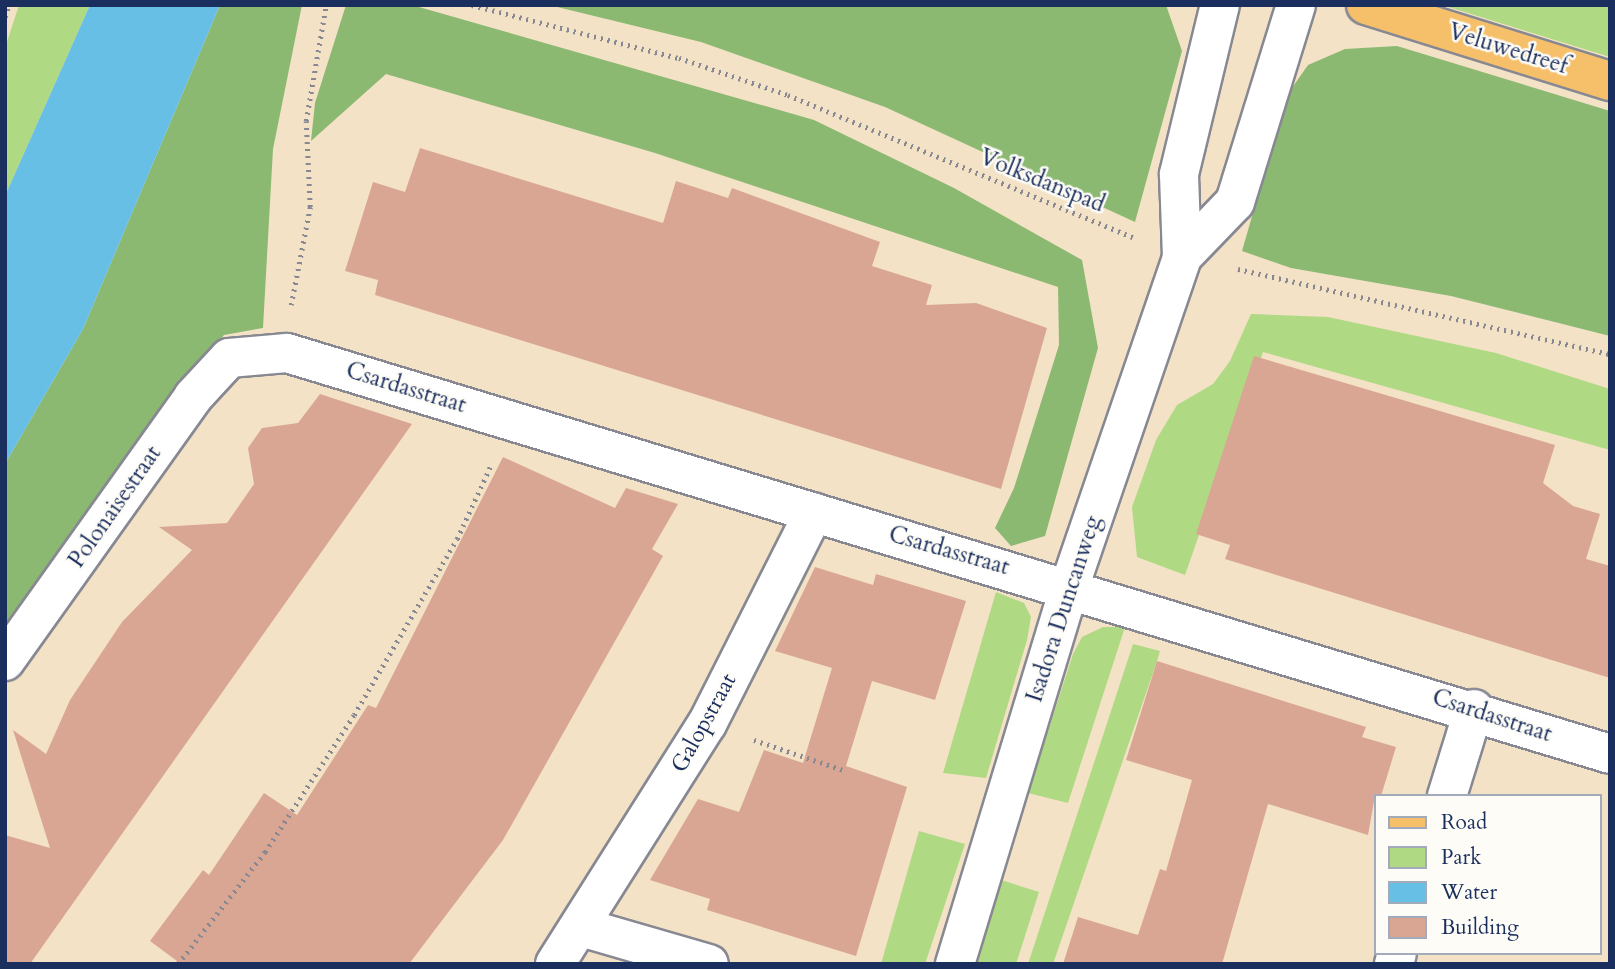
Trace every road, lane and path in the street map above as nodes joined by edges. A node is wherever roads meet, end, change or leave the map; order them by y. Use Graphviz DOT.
graph roads {
  1 [pos="9,5"];
  2 [pos="326,5"];
  3 [pos="472,5"];
  4 [pos="1220,5"];
  5 [pos="1296,5"];
  6 [pos="1366,5"];
  7 [pos="5,17"];
  8 [pos="1610,81"];
  9 [pos="1182,257"];
  10 [pos="287,353"];
  11 [pos="1610,354"];
  12 [pos="229,358"];
  13 [pos="512,420"];
  14 [pos="814,512"];
  15 [pos="1070,585"];
  16 [pos="5,661"];
  17 [pos="1474,709"];
  18 [pos="707,724"];
  19 [pos="1610,754"];
  20 [pos="846,771"];
  21 [pos="1448,794"];
  22 [pos="581,927"];
  23 [pos="178,964"];
  24 [pos="555,964"];
  25 [pos="709,964"];
  26 [pos="955,964"];
  1 -- 7 [label="path"];
  2 -- 10 [label="path"];
  3 -- 9 [label="path, Volksdanspad"];
  4 -- 9 [label="street, Isadora Duncanweg"];
  5 -- 9 [label="street, Isadora Duncanweg"];
  6 -- 8 [label="main road, Veluwedreef"];
  9 -- 11 [label="path, Volksdanspad"];
  9 -- 15 [label="street, Isadora Duncanweg"];
  10 -- 12 [label="street, Csardasstraat"];
  10 -- 13 [label="street, Csardasstraat"];
  12 -- 16 [label="street, Polonaisestraat"];
  13 -- 14 [label="street, Csardasstraat"];
  13 -- 23 [label="path"];
  14 -- 15 [label="street, Csardasstraat"];
  14 -- 18 [label="street, Galopstraat"];
  15 -- 17 [label="street, Csardasstraat"];
  15 -- 26 [label="street, Isadora Duncanweg"];
  17 -- 19 [label="street, Csardasstraat"];
  17 -- 21 [label="street"];
  18 -- 20 [label="path"];
  18 -- 22 [label="street, Galopstraat"];
  22 -- 24 [label="street, Galopstraat"];
  22 -- 25 [label="street"];
}
